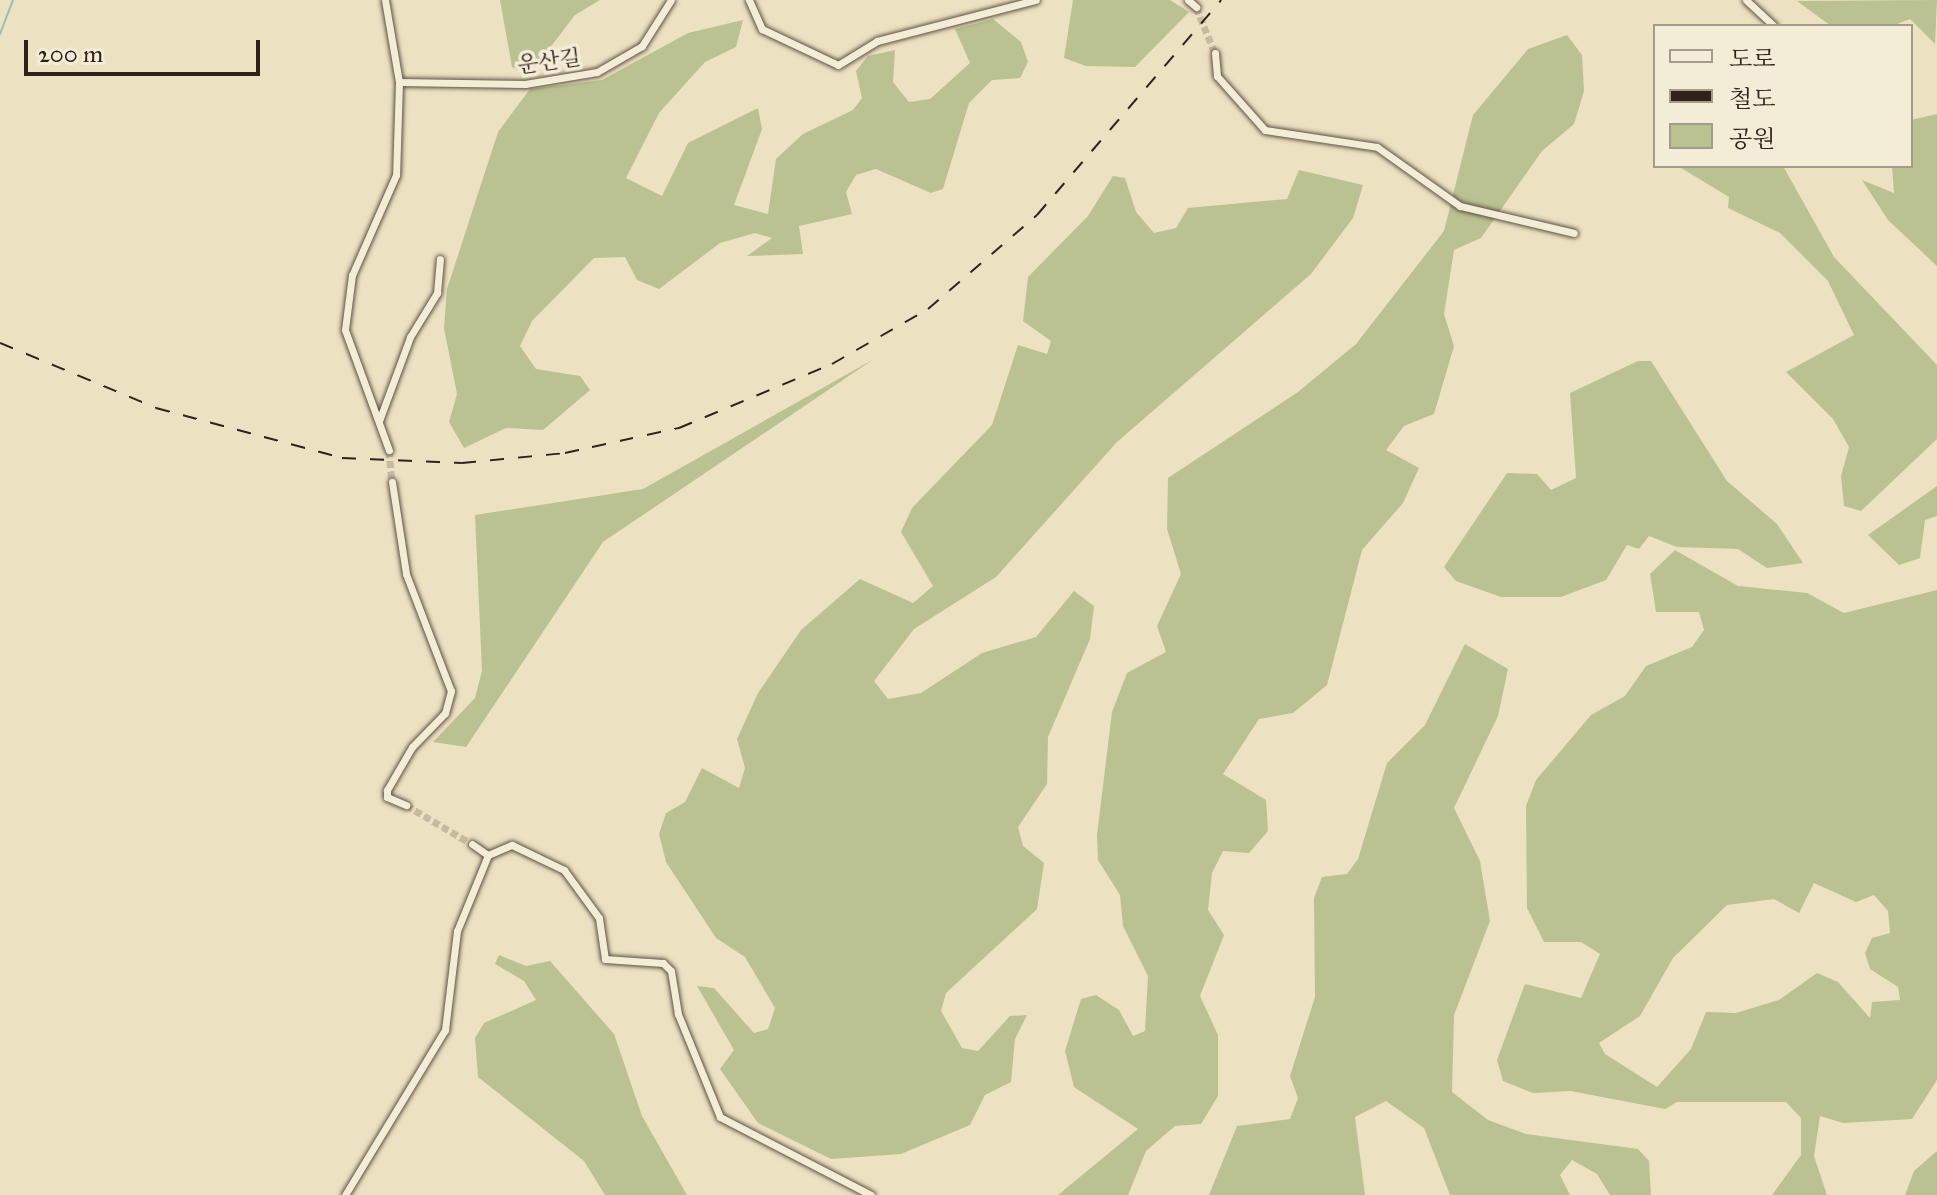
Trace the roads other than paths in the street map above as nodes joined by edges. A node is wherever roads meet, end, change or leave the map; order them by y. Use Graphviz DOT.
graph roads {
  1 [pos="385,0"];
  2 [pos="671,0"];
  3 [pos="749,0"];
  4 [pos="1036,0"];
  5 [pos="1188,0"];
  6 [pos="1746,0"];
  7 [pos="1196,7"];
  8 [pos="1772,24"];
  9 [pos="1215,53"];
  10 [pos="399,82"];
  11 [pos="1574,233"];
  12 [pos="440,259"];
  13 [pos="379,421"];
  14 [pos="389,450"];
  15 [pos="392,482"];
  16 [pos="406,805"];
  17 [pos="472,844"];
  18 [pos="488,855"];
  19 [pos="345,1195"];
  20 [pos="871,1195"];
  1 -- 10 [label="street"];
  2 -- 10 [label="street, 운산길"];
  3 -- 4 [label="street"];
  5 -- 7 [label="street"];
  6 -- 8 [label="street"];
  9 -- 11 [label="street"];
  10 -- 13 [label="street"];
  12 -- 13 [label="street"];
  13 -- 14 [label="street"];
  15 -- 16 [label="street"];
  17 -- 18 [label="street"];
  18 -- 19 [label="street"];
  18 -- 20 [label="street"];
}
